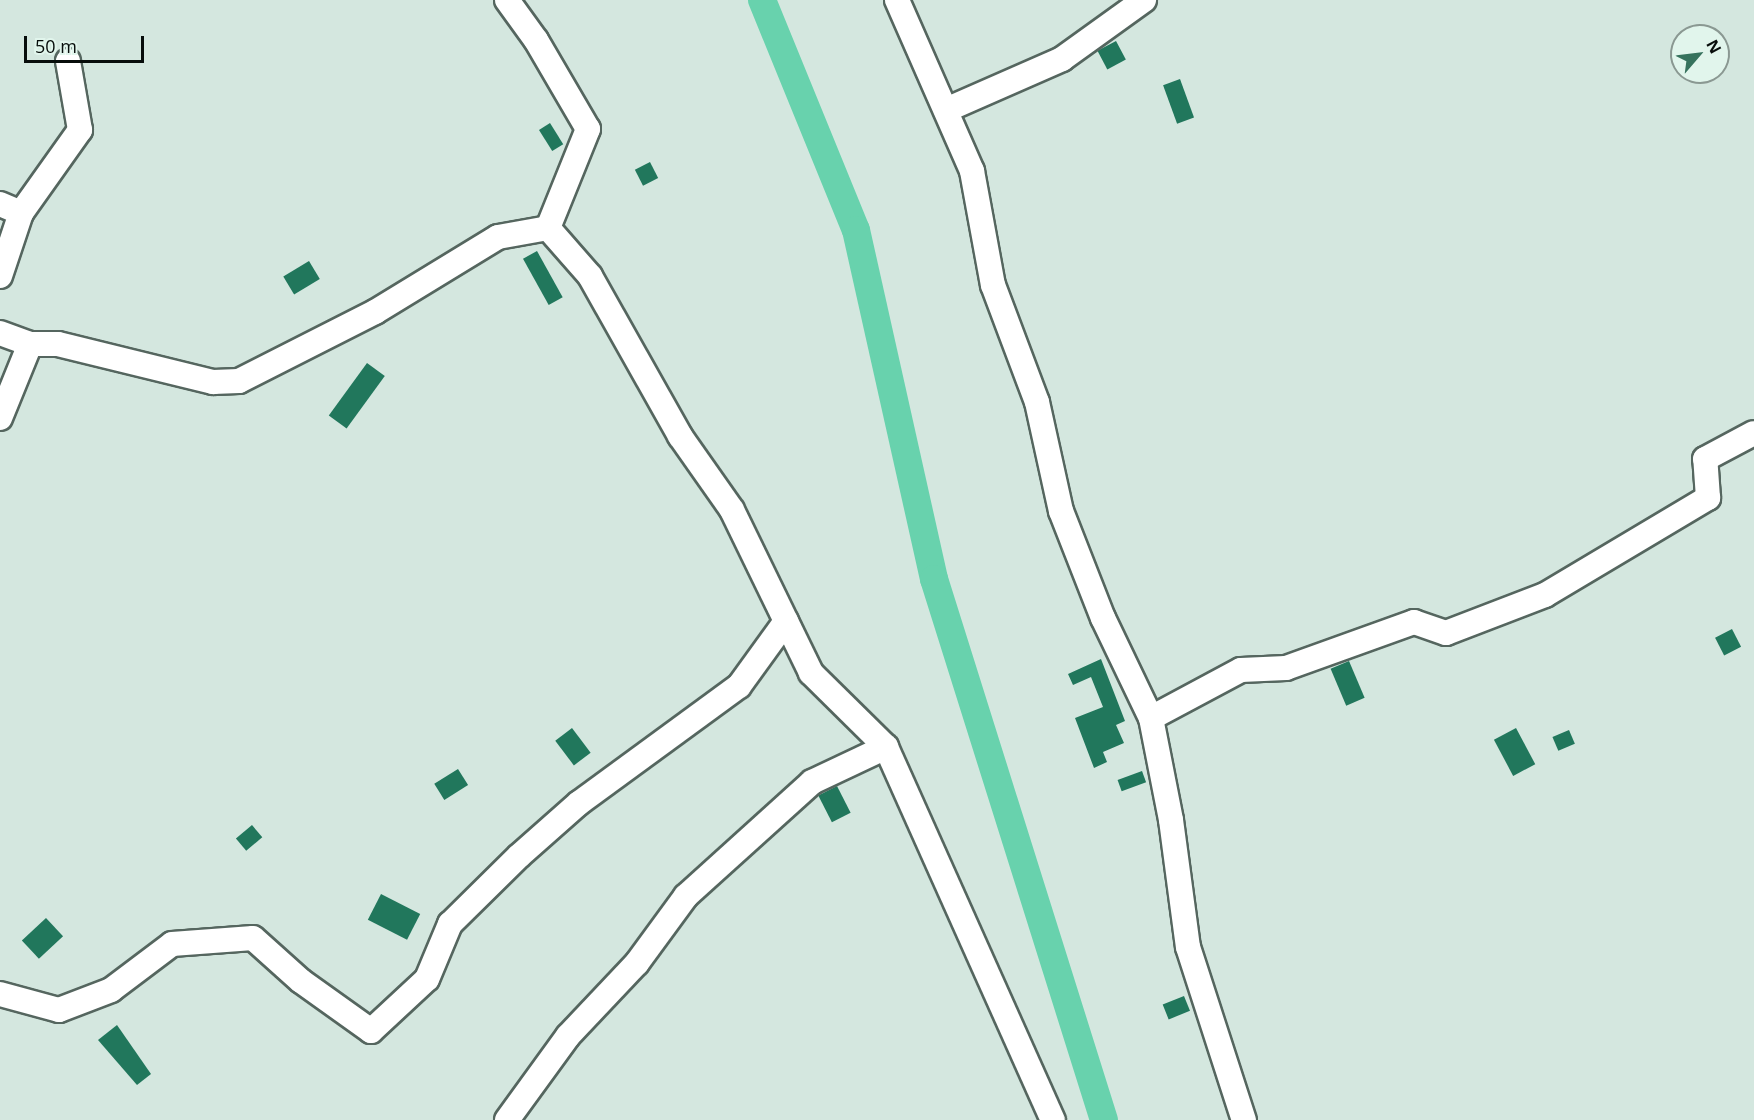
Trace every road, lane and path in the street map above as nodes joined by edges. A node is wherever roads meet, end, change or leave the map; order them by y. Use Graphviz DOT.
graph roads {
  1 [pos="507,0"];
  2 [pos="897,0"];
  3 [pos="1144,0"];
  4 [pos="68,61"];
  5 [pos="946,110"];
  6 [pos="11,208"];
  7 [pos="548,228"];
  8 [pos="0,276"];
  9 [pos="0,333"];
  10 [pos="30,344"];
  11 [pos="0,418"];
  12 [pos="1754,433"];
  13 [pos="786,621"];
  14 [pos="1150,718"];
  15 [pos="886,747"];
  16 [pos="0,994"];
  17 [pos="507,1120"];
  18 [pos="1053,1120"];
  19 [pos="1244,1120"];
  1 -- 7 [label="street"];
  2 -- 5 [label="street"];
  3 -- 5 [label="street"];
  4 -- 6 [label="street"];
  5 -- 14 [label="street"];
  6 -- 8 [label="street"];
  7 -- 10 [label="street"];
  7 -- 13 [label="street"];
  9 -- 10 [label="street"];
  10 -- 11 [label="street"];
  12 -- 14 [label="street"];
  13 -- 15 [label="street"];
  13 -- 16 [label="street"];
  14 -- 19 [label="street"];
  15 -- 17 [label="street"];
  15 -- 18 [label="street"];
}
